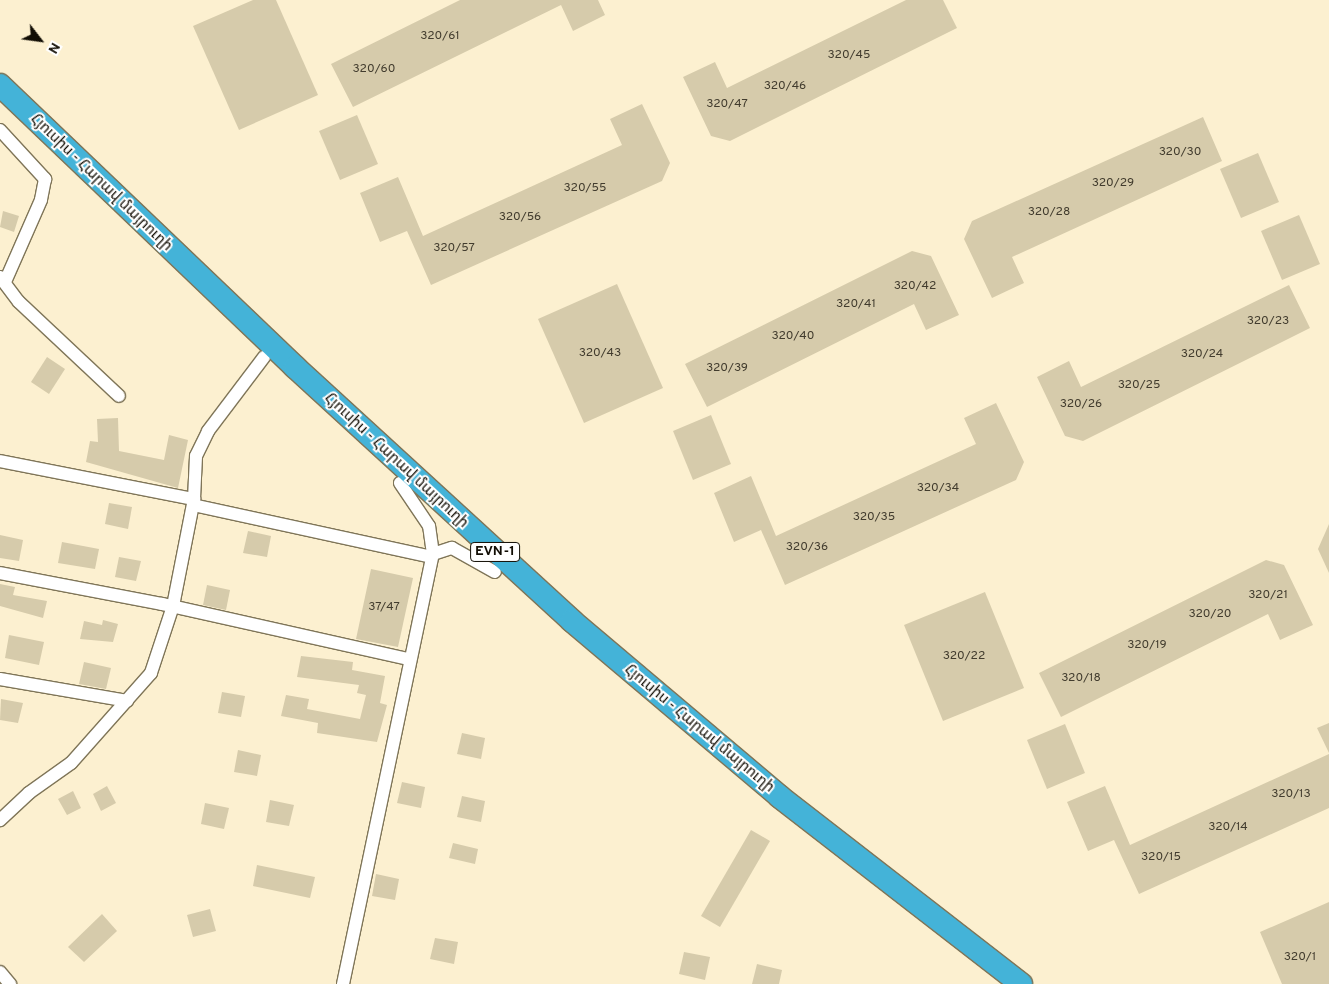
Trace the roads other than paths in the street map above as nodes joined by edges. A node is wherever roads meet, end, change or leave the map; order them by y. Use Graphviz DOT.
graph roads {
  1 [pos="0,85"];
  2 [pos="0,105"];
  3 [pos="0,130"];
  4 [pos="3,280"];
  5 [pos="264,357"];
  6 [pos="119,396"];
  7 [pos="0,461"];
  8 [pos="400,483"];
  9 [pos="194,502"];
  10 [pos="432,556"];
  11 [pos="495,572"];
  12 [pos="0,573"];
  13 [pos="172,606"];
  14 [pos="409,659"];
  15 [pos="0,679"];
  16 [pos="127,701"];
  17 [pos="0,820"];
  18 [pos="0,972"];
  19 [pos="10,984"];
  20 [pos="344,984"];
  21 [pos="998,984"];
  22 [pos="1021,984"];
  1 -- 22 [label="highway, Հյուսիս - Հարավ մայրուղի / EVN-1"];
  2 -- 5 [label="highway, Հյուսիս - Հարավ մայրուղի / EVN-1"];
  3 -- 4 [label="street"];
  4 -- 6 [label="street"];
  5 -- 8 [label="highway, Հյուսիս - Հարավ մայրուղի / EVN-1"];
  5 -- 9 [label="street"];
  7 -- 9 [label="street"];
  8 -- 10 [label="street"];
  8 -- 11 [label="highway, Հյուսիս - Հարավ մայրուղի / EVN-1"];
  9 -- 10 [label="street"];
  9 -- 13 [label="street"];
  10 -- 11 [label="street"];
  10 -- 14 [label="street"];
  11 -- 21 [label="highway, Հյուսիս - Հարավ մայրուղի / EVN-1"];
  12 -- 13 [label="street"];
  13 -- 14 [label="street"];
  13 -- 16 [label="street"];
  14 -- 20 [label="street"];
  15 -- 16 [label="street"];
  16 -- 17 [label="street"];
  18 -- 19 [label="street"];
}
